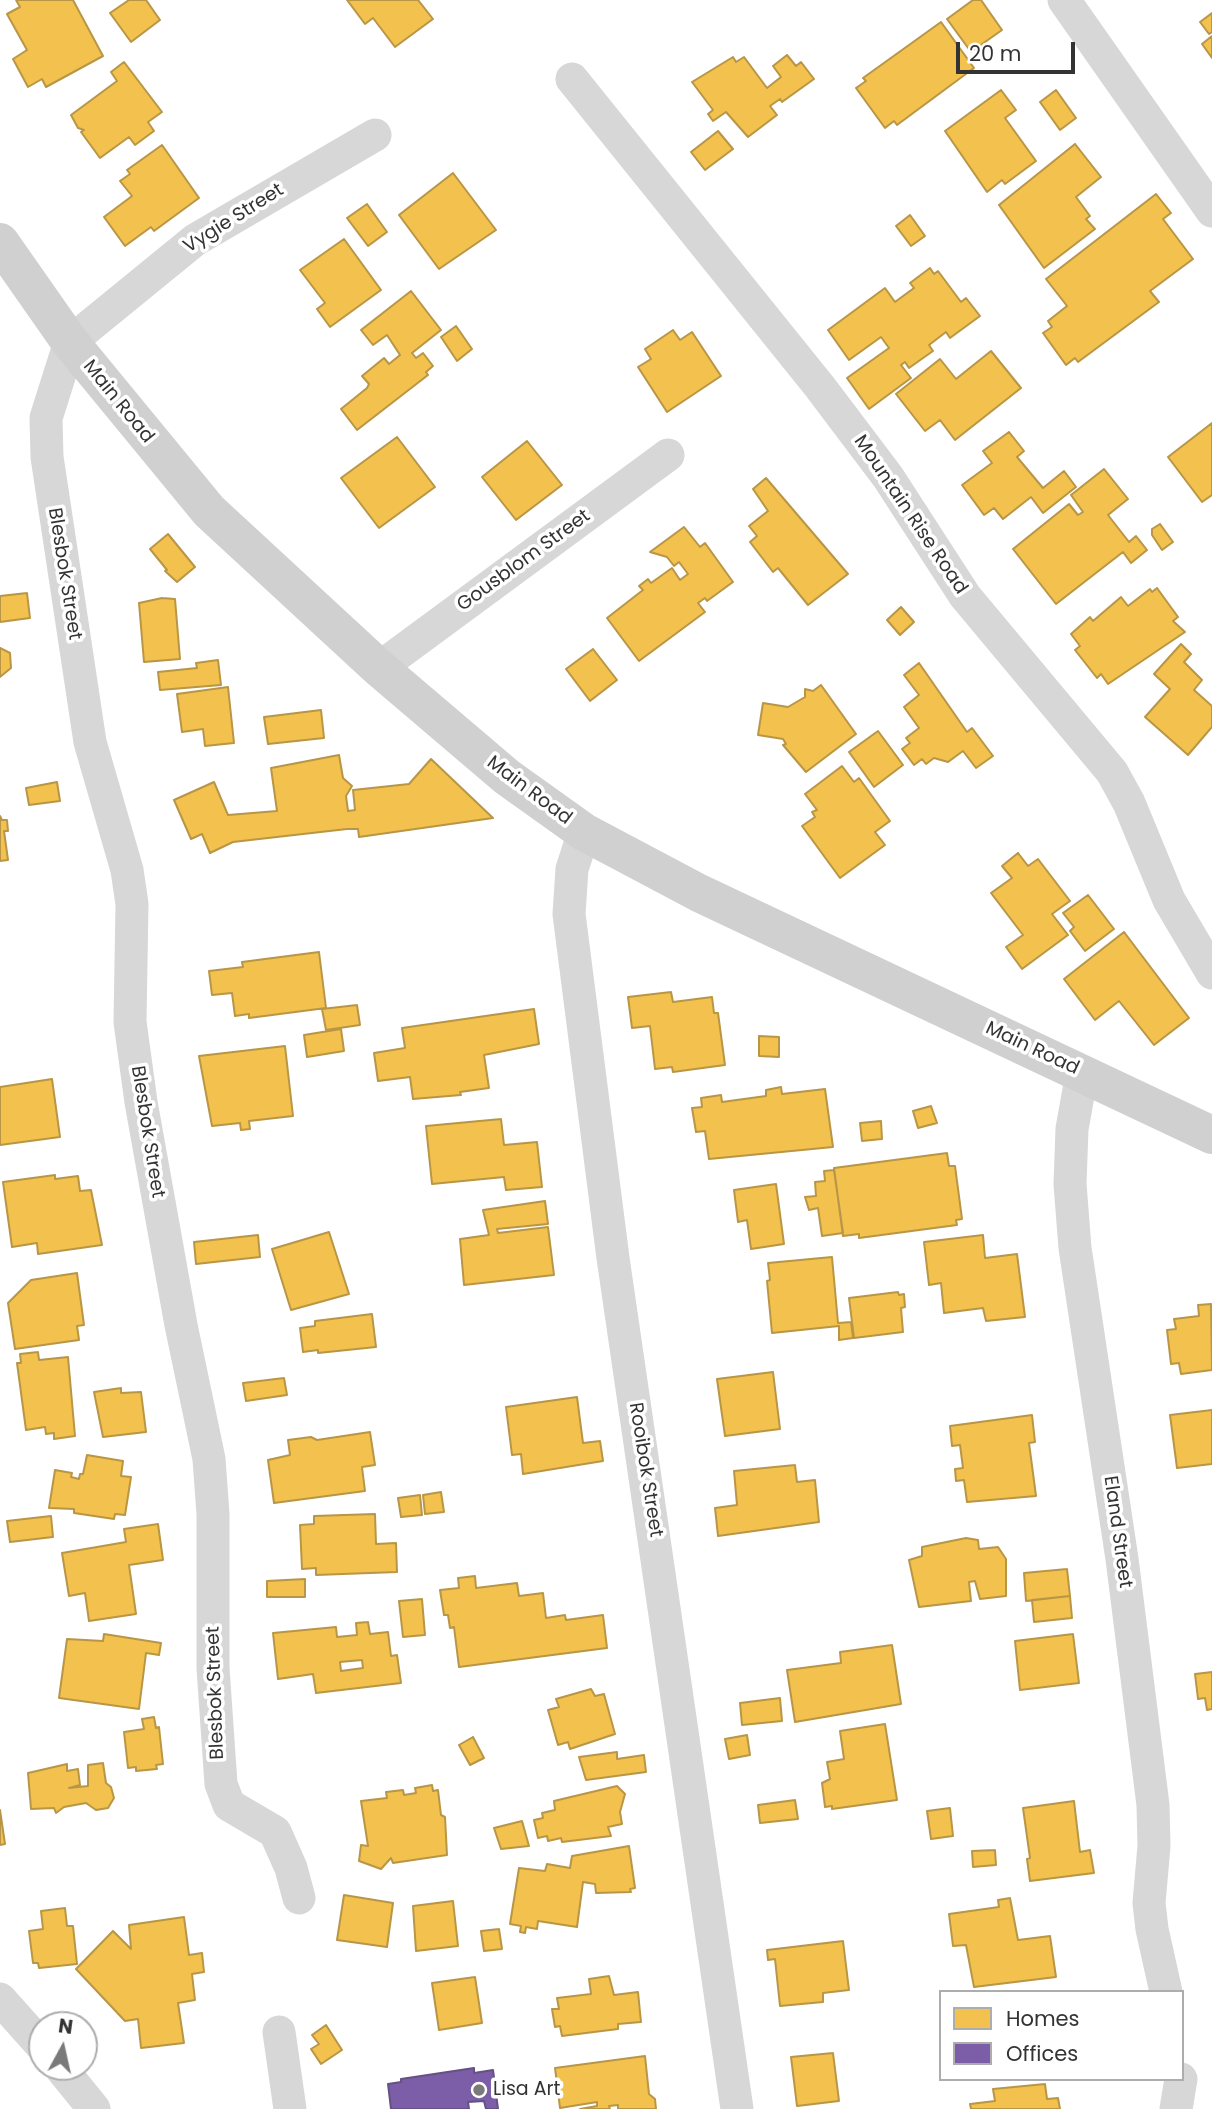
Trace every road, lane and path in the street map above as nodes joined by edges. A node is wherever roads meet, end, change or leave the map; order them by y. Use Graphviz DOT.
graph roads {
  1 [pos="1064,0"];
  2 [pos="572,79"];
  3 [pos="374,135"];
  4 [pos="1212,211"];
  5 [pos="0,242"];
  6 [pos="70,342"];
  7 [pos="668,454"];
  8 [pos="379,668"];
  9 [pos="584,832"];
  10 [pos="1212,973"];
  11 [pos="1082,1073"];
  12 [pos="1212,1135"];
  13 [pos="299,1898"];
  14 [pos="1166,1990"];
  15 [pos="0,1998"];
  16 [pos="28,2030"];
  17 [pos="279,2032"];
  18 [pos="71,2081"];
  19 [pos="1181,2081"];
  20 [pos="94,2109"];
  21 [pos="290,2109"];
  22 [pos="737,2109"];
  23 [pos="1176,2109"];
  1 -- 4 [label="street"];
  2 -- 10 [label="street, Mountain Rise Road"];
  3 -- 6 [label="street, Vygie Street"];
  5 -- 6 [label="main road, Main Road"];
  6 -- 8 [label="main road, Main Road"];
  6 -- 13 [label="street, Blesbok Street"];
  7 -- 8 [label="street, Gousblom Street"];
  8 -- 9 [label="main road, Main Road"];
  9 -- 11 [label="main road, Main Road"];
  9 -- 22 [label="street, Rooibok Street"];
  11 -- 12 [label="main road, Main Road"];
  11 -- 14 [label="street, Eland Street"];
  15 -- 16 [label="street"];
  17 -- 21 [label="street"];
  18 -- 20 [label="street"];
  19 -- 23 [label="street"];
}
